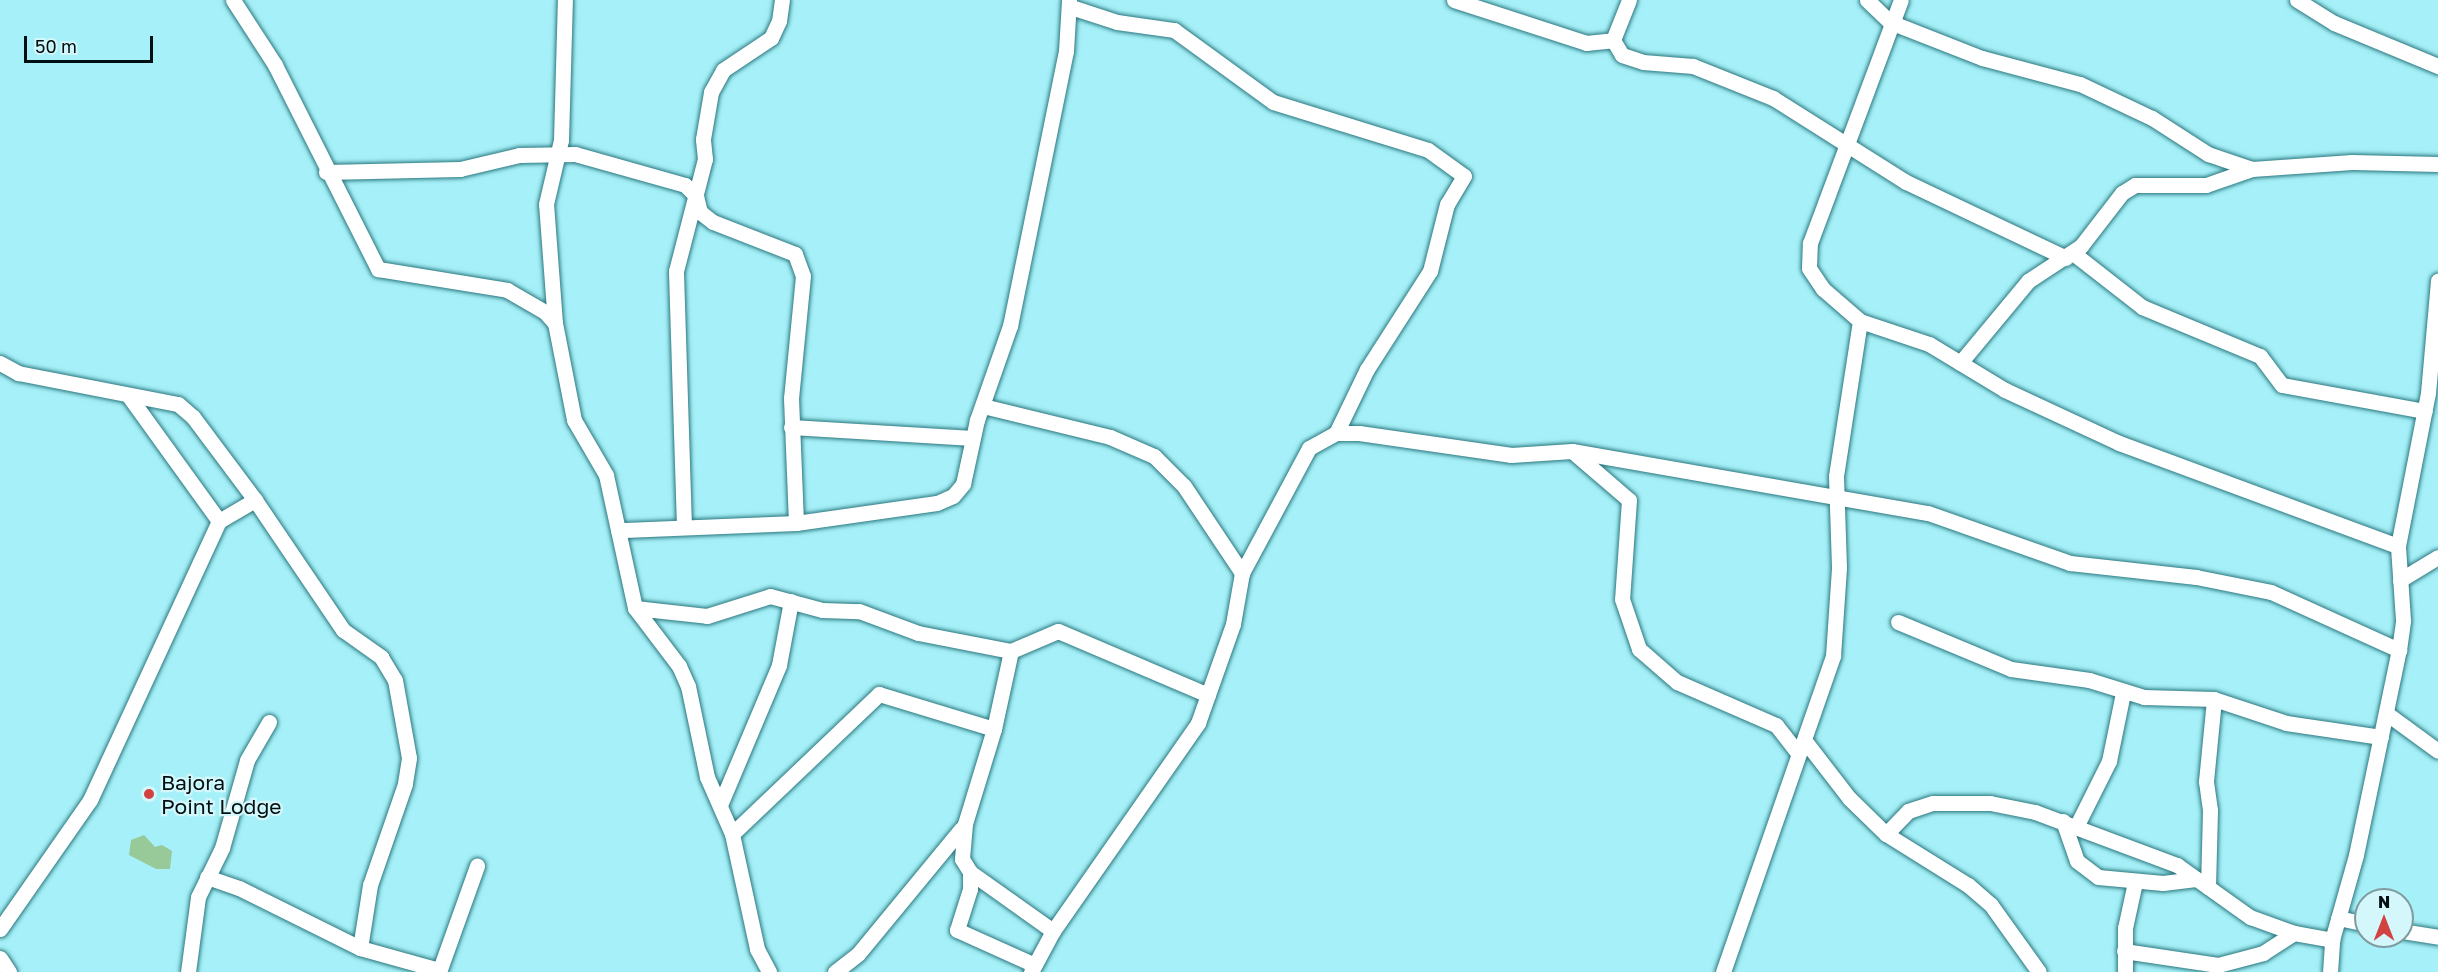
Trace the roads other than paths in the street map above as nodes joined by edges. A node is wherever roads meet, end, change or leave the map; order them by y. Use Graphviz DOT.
graph roads {
  1 [pos="233,0"];
  2 [pos="565,0"];
  3 [pos="782,0"];
  4 [pos="1454,0"];
  5 [pos="1629,0"];
  6 [pos="1867,0"];
  7 [pos="1900,0"];
  8 [pos="2297,0"];
  9 [pos="1070,4"];
  10 [pos="1890,22"];
  11 [pos="1612,40"];
  12 [pos="2438,66"];
  13 [pos="1845,143"];
  14 [pos="557,153"];
  15 [pos="2438,164"];
  16 [pos="2252,169"];
  17 [pos="326,172"];
  18 [pos="696,196"];
  19 [pos="2070,255"];
  20 [pos="2438,280"];
  21 [pos="1860,321"];
  22 [pos="555,323"];
  23 [pos="0,363"];
  24 [pos="1960,363"];
  25 [pos="2433,394"];
  26 [pos="128,395"];
  27 [pos="983,406"];
  28 [pos="2425,411"];
  29 [pos="791,427"];
  30 [pos="1336,433"];
  31 [pos="973,438"];
  32 [pos="1572,451"];
  33 [pos="1835,496"];
  34 [pos="255,500"];
  35 [pos="219,521"];
  36 [pos="796,523"];
  37 [pos="684,527"];
  38 [pos="618,530"];
  39 [pos="2398,546"];
  40 [pos="2438,557"];
  41 [pos="1242,573"];
  42 [pos="2400,580"];
  43 [pos="791,601"];
  44 [pos="635,608"];
  45 [pos="1898,622"];
  46 [pos="2399,650"];
  47 [pos="1011,651"];
  48 [pos="2123,693"];
  49 [pos="1208,695"];
  50 [pos="2214,699"];
  51 [pos="2386,713"];
  52 [pos="269,722"];
  53 [pos="994,729"];
  54 [pos="2381,737"];
  55 [pos="1802,747"];
  56 [pos="2438,751"];
  57 [pos="720,805"];
  58 [pos="2070,823"];
  59 [pos="965,824"];
  60 [pos="732,834"];
  61 [pos="1886,834"];
  62 [pos="477,866"];
  63 [pos="969,872"];
  64 [pos="207,877"];
  65 [pos="2135,882"];
  66 [pos="2202,883"];
  67 [pos="2338,918"];
  68 [pos="2354,921"];
  69 [pos="0,929"];
  70 [pos="1053,931"];
  71 [pos="2294,933"];
  72 [pos="2414,933"];
  73 [pos="2438,937"];
  74 [pos="2332,940"];
  75 [pos="360,948"];
  76 [pos="2124,951"];
  77 [pos="0,958"];
  78 [pos="1033,969"];
  79 [pos="439,971"];
  80 [pos="9,972"];
  81 [pos="188,972"];
  82 [pos="769,972"];
  83 [pos="835,972"];
  84 [pos="1723,972"];
  85 [pos="2039,972"];
  86 [pos="2125,972"];
  87 [pos="2331,972"];
  1 -- 17 [label="street"];
  2 -- 14 [label="street"];
  3 -- 18 [label="street"];
  4 -- 11 [label="street"];
  5 -- 11 [label="street"];
  6 -- 10 [label="street"];
  7 -- 10 [label="street"];
  8 -- 12 [label="street"];
  9 -- 27 [label="street"];
  9 -- 30 [label="street"];
  10 -- 13 [label="street"];
  10 -- 16 [label="street"];
  11 -- 13 [label="street"];
  13 -- 19 [label="street"];
  13 -- 21 [label="street"];
  14 -- 17 [label="street"];
  14 -- 18 [label="street"];
  14 -- 22 [label="street"];
  15 -- 16 [label="street"];
  16 -- 19 [label="street"];
  17 -- 22 [label="street"];
  18 -- 29 [label="street"];
  18 -- 37 [label="street"];
  19 -- 24 [label="street"];
  19 -- 28 [label="street"];
  20 -- 25 [label="street"];
  21 -- 24 [label="street"];
  21 -- 33 [label="street"];
  22 -- 38 [label="street"];
  23 -- 26 [label="street"];
  24 -- 39 [label="street"];
  25 -- 28 [label="street"];
  26 -- 34 [label="street"];
  26 -- 35 [label="street"];
  27 -- 31 [label="street"];
  27 -- 41 [label="street"];
  28 -- 39 [label="street"];
  29 -- 31 [label="street"];
  29 -- 36 [label="street"];
  30 -- 32 [label="street"];
  30 -- 41 [label="street"];
  31 -- 36 [label="street"];
  32 -- 33 [label="street"];
  32 -- 55 [label="street"];
  33 -- 46 [label="street"];
  33 -- 55 [label="street"];
  34 -- 35 [label="street"];
  34 -- 75 [label="street"];
  35 -- 69 [label="street"];
  36 -- 37 [label="street"];
  37 -- 38 [label="street"];
  38 -- 44 [label="street"];
  39 -- 42 [label="street"];
  40 -- 42 [label="street"];
  41 -- 49 [label="street"];
  42 -- 46 [label="street"];
  43 -- 44 [label="street"];
  43 -- 47 [label="street"];
  43 -- 57 [label="street"];
  44 -- 57 [label="street"];
  45 -- 48 [label="street"];
  46 -- 51 [label="street"];
  47 -- 49 [label="street"];
  47 -- 53 [label="street"];
  48 -- 50 [label="street"];
  48 -- 58 [label="street"];
  49 -- 70 [label="street"];
  50 -- 54 [label="street"];
  50 -- 66 [label="street"];
  51 -- 54 [label="street"];
  51 -- 56 [label="street"];
  52 -- 64 [label="street"];
  53 -- 59 [label="street"];
  53 -- 60 [label="street"];
  54 -- 67 [label="street"];
  55 -- 61 [label="street"];
  55 -- 84 [label="street"];
  57 -- 60 [label="street"];
  58 -- 61 [label="street"];
  58 -- 65 [label="street"];
  58 -- 66 [label="street"];
  59 -- 63 [label="street"];
  59 -- 83 [label="street"];
  60 -- 82 [label="street"];
  61 -- 85 [label="street"];
  62 -- 79 [label="street"];
  63 -- 70 [label="street"];
  63 -- 78 [label="street"];
  64 -- 75 [label="street"];
  64 -- 81 [label="street"];
  65 -- 66 [label="street"];
  65 -- 76 [label="street"];
  66 -- 71 [label="street"];
  67 -- 68 [label="street"];
  67 -- 74 [label="street"];
  70 -- 78 [label="street"];
  71 -- 74 [label="street"];
  71 -- 76 [label="street"];
  72 -- 73 [label="street"];
  74 -- 87 [label="street"];
  75 -- 79 [label="street"];
  76 -- 86 [label="street"];
  77 -- 80 [label="street"];
}
